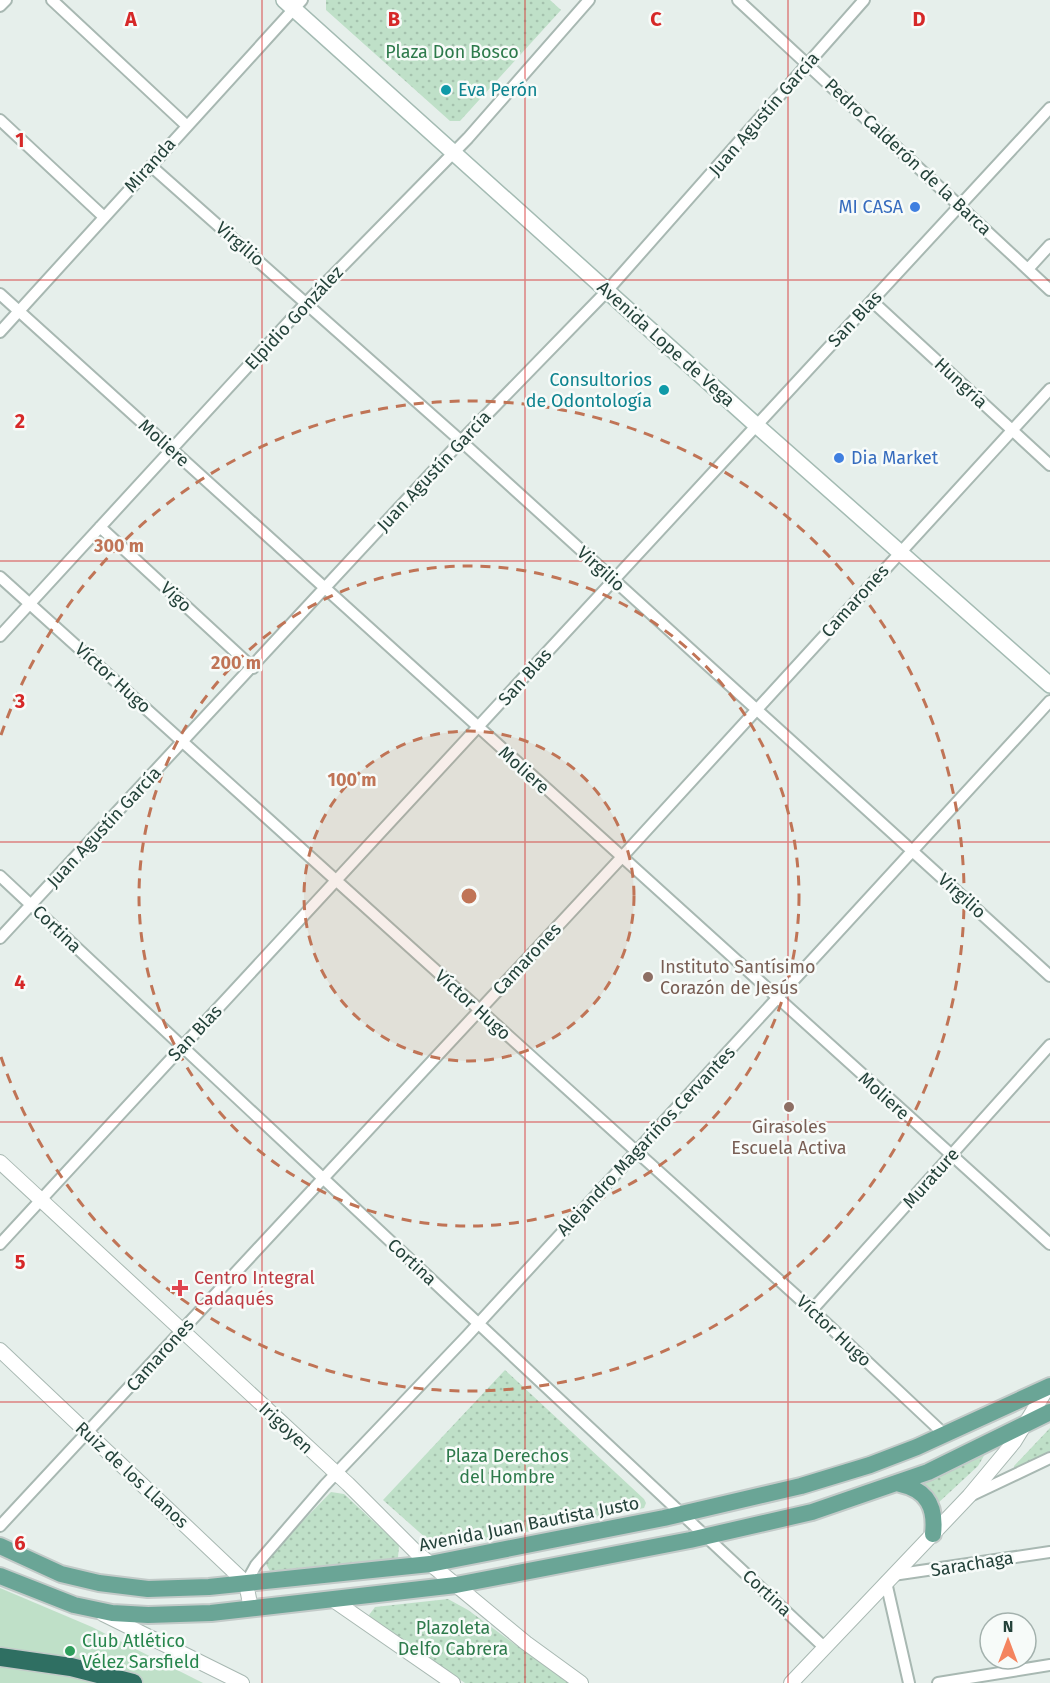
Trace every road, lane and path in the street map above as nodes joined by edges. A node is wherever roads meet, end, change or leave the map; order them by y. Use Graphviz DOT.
graph roads {
  1 [pos="6,0"];
  2 [pos="52,0"];
  3 [pos="589,0"];
  4 [pos="738,0"];
  5 [pos="864,0"];
  6 [pos="293,3"];
  7 [pos="0,6"];
  8 [pos="808,64"];
  9 [pos="1050,108"];
  10 [pos="0,120"];
  11 [pos="186,125"];
  12 [pos="453,153"];
  13 [pos="150,166"];
  14 [pos="960,206"];
  15 [pos="104,217"];
  16 [pos="1050,245"];
  17 [pos="1028,269"];
  18 [pos="1050,290"];
  19 [pos="607,291"];
  20 [pos="0,294"];
  21 [pos="872,301"];
  22 [pos="306,302"];
  23 [pos="19,311"];
  24 [pos="0,332"];
  25 [pos="1050,389"];
  26 [pos="756,425"];
  27 [pos="1012,431"];
  28 [pos="461,441"];
  29 [pos="172,450"];
  30 [pos="1050,465"];
  31 [pos="100,527"];
  32 [pos="899,552"];
  33 [pos="0,577"];
  34 [pos="613,580"];
  35 [pos="326,589"];
  36 [pos="30,604"];
  37 [pos="0,636"];
  38 [pos="253,668"];
  39 [pos="1050,685"];
  40 [pos="1050,700"];
  41 [pos="757,710"];
  42 [pos="478,728"];
  43 [pos="184,742"];
  44 [pos="913,851"];
  45 [pos="621,858"];
  46 [pos="0,876"];
  47 [pos="336,881"];
  48 [pos="31,904"];
  49 [pos="0,938"];
  50 [pos="1050,976"];
  51 [pos="777,1000"];
  52 [pos="479,1010"];
  53 [pos="1050,1045"];
  54 [pos="182,1048"];
  55 [pos="635,1152"];
  56 [pos="951,1156"];
  57 [pos="0,1162"];
  58 [pos="323,1179"];
  59 [pos="40,1199"];
  60 [pos="0,1244"];
  61 [pos="1050,1244"];
  62 [pos="813,1310"];
  63 [pos="478,1324"];
  64 [pos="182,1331"];
  65 [pos="0,1350"];
  66 [pos="1049,1385"];
  67 [pos="1050,1412"];
  68 [pos="1026,1424"];
  69 [pos="88,1434"];
  70 [pos="944,1434"];
  71 [pos="1050,1458"];
  72 [pos="336,1474"];
  73 [pos="900,1484"];
  74 [pos="969,1496"];
  75 [pos="680,1514"];
  76 [pos="0,1526"];
  77 [pos="933,1534"];
  78 [pos="706,1537"];
  79 [pos="0,1546"];
  80 [pos="1050,1552"];
  81 [pos="430,1564"];
  82 [pos="0,1576"];
  83 [pos="890,1579"];
  84 [pos="246,1584"];
  85 [pos="456,1585"];
  86 [pos="333,1600"];
  87 [pos="251,1609"];
  88 [pos="96,1610"];
  89 [pos="824,1647"];
  90 [pos="0,1657"];
  91 [pos="1050,1665"];
  92 [pos="133,1683"];
  93 [pos="242,1683"];
  94 [pos="453,1683"];
  95 [pos="580,1683"];
  96 [pos="791,1683"];
  97 [pos="909,1683"];
  98 [pos="938,1683"];
  1 -- 7 [label="street"];
  2 -- 11 [label="street"];
  3 -- 12 [label="street, Elpidio González"];
  4 -- 8 [label="street, Pedro Calderón de la Barca"];
  5 -- 8 [label="street, Juan Agustín García"];
  6 -- 11 [label="street, Miranda"];
  6 -- 12 [label="main road, Avenida Lope de Vega"];
  8 -- 14 [label="street, Pedro Calderón de la Barca"];
  8 -- 19 [label="street, Juan Agustín García"];
  9 -- 14 [label="street, San Blas"];
  10 -- 15 [label="street"];
  11 -- 13 [label="street, Miranda"];
  12 -- 19 [label="main road, Avenida Lope de Vega"];
  12 -- 22 [label="street, Elpidio González"];
  13 -- 15 [label="street, Miranda"];
  13 -- 22 [label="street, Virgilio"];
  14 -- 17 [label="street, Pedro Calderón de la Barca"];
  14 -- 21 [label="street, San Blas"];
  15 -- 23 [label="street, Miranda"];
  16 -- 17 [label="street"];
  17 -- 18 [label="street, Pedro Calderón de la Barca"];
  19 -- 26 [label="main road, Avenida Lope de Vega"];
  19 -- 28 [label="street, Juan Agustín García"];
  20 -- 23 [label="street, Moliere"];
  21 -- 26 [label="street, San Blas"];
  21 -- 27 [label="street, Hungría"];
  22 -- 28 [label="street, Virgilio"];
  22 -- 29 [label="street, Elpidio González"];
  23 -- 24 [label="street, Miranda"];
  23 -- 29 [label="street, Moliere"];
  25 -- 27 [label="street, Camarones"];
  26 -- 32 [label="main road, Avenida Lope de Vega"];
  26 -- 34 [label="street, San Blas"];
  27 -- 30 [label="street, Hungría"];
  27 -- 32 [label="street, Camarones"];
  28 -- 34 [label="street, Virgilio"];
  28 -- 35 [label="street, Juan Agustín García"];
  29 -- 31 [label="street, Elpidio González"];
  29 -- 35 [label="street, Moliere"];
  31 -- 36 [label="street, Elpidio González"];
  31 -- 38 [label="street, Vigo"];
  32 -- 39 [label="main road, Avenida Lope de Vega"];
  32 -- 41 [label="street, Camarones"];
  33 -- 36 [label="street, Víctor Hugo"];
  34 -- 41 [label="street, Virgilio"];
  34 -- 42 [label="street, San Blas"];
  35 -- 38 [label="street, Juan Agustín García"];
  35 -- 42 [label="street, Moliere"];
  36 -- 37 [label="street, Elpidio González"];
  36 -- 43 [label="street, Víctor Hugo"];
  38 -- 43 [label="street, Juan Agustín García"];
  40 -- 44 [label="street, Alejandro Magariños Cervantes"];
  41 -- 44 [label="street, Virgilio"];
  41 -- 45 [label="street, Camarones"];
  42 -- 45 [label="street, Moliere"];
  42 -- 47 [label="street, San Blas"];
  43 -- 47 [label="street, Víctor Hugo"];
  43 -- 48 [label="street, Juan Agustín García"];
  44 -- 50 [label="street, Virgilio"];
  44 -- 51 [label="street, Alejandro Magariños Cervantes"];
  45 -- 51 [label="street, Moliere"];
  45 -- 52 [label="street, Camarones"];
  46 -- 48 [label="street, Cortina"];
  47 -- 52 [label="street, Víctor Hugo"];
  47 -- 54 [label="street, San Blas"];
  48 -- 49 [label="street, Juan Agustín García"];
  48 -- 54 [label="street, Cortina"];
  51 -- 55 [label="street, Alejandro Magariños Cervantes"];
  51 -- 56 [label="street, Moliere"];
  52 -- 55 [label="street, Víctor Hugo"];
  52 -- 58 [label="street, Camarones"];
  53 -- 56 [label="street, Murature"];
  54 -- 58 [label="street, Cortina"];
  54 -- 59 [label="street, San Blas"];
  55 -- 62 [label="street, Víctor Hugo"];
  55 -- 63 [label="street, Alejandro Magariños Cervantes"];
  56 -- 61 [label="street, Moliere"];
  56 -- 62 [label="street, Murature"];
  57 -- 59 [label="street, Irigoyen"];
  58 -- 63 [label="street, Cortina"];
  58 -- 64 [label="street, Camarones"];
  59 -- 60 [label="street, San Blas"];
  59 -- 64 [label="street, Irigoyen"];
  62 -- 70 [label="street, Víctor Hugo"];
  63 -- 72 [label="street, Alejandro Magariños Cervantes"];
  63 -- 75 [label="street, Cortina"];
  64 -- 69 [label="street, Camarones"];
  64 -- 72 [label="street, Irigoyen"];
  65 -- 69 [label="street, Ruiz de los Llanos"];
  66 -- 68 [label="street"];
  66 -- 70 [label="main road, Avenida Juan Bautista Justo"];
  67 -- 68 [label="main road"];
  68 -- 73 [label="main road"];
  68 -- 74 [label="street"];
  69 -- 76 [label="street, Camarones"];
  69 -- 84 [label="street, Ruiz de los Llanos"];
  70 -- 75 [label="main road, Avenida Juan Bautista Justo"];
  71 -- 74 [label="street"];
  72 -- 81 [label="street, Irigoyen"];
  72 -- 84 [label="street, Alejandro Magariños Cervantes"];
  73 -- 77 [label="main road"];
  73 -- 78 [label="main road"];
  74 -- 77 [label="street"];
  75 -- 78 [label="street, Cortina"];
  75 -- 81 [label="main road, Avenida Juan Bautista Justo"];
  77 -- 83 [label="street"];
  78 -- 85 [label="main road"];
  78 -- 89 [label="street, Cortina"];
  79 -- 84 [label="main road, Avenida Juan Bautista Justo"];
  80 -- 83 [label="street, Sarachaga"];
  81 -- 84 [label="main road, Avenida Juan Bautista Justo"];
  81 -- 85 [label="street, Irigoyen"];
  82 -- 88 [label="main road"];
  83 -- 89 [label="street"];
  83 -- 97 [label="street"];
  84 -- 87 [label="street"];
  85 -- 86 [label="main road"];
  85 -- 95 [label="street, Irigoyen"];
  86 -- 87 [label="main road"];
  86 -- 94 [label="street"];
  87 -- 88 [label="main road"];
  88 -- 93 [label="street"];
  89 -- 96 [label="street"];
  90 -- 92 [label="highway"];
  91 -- 98 [label="street"];
}
